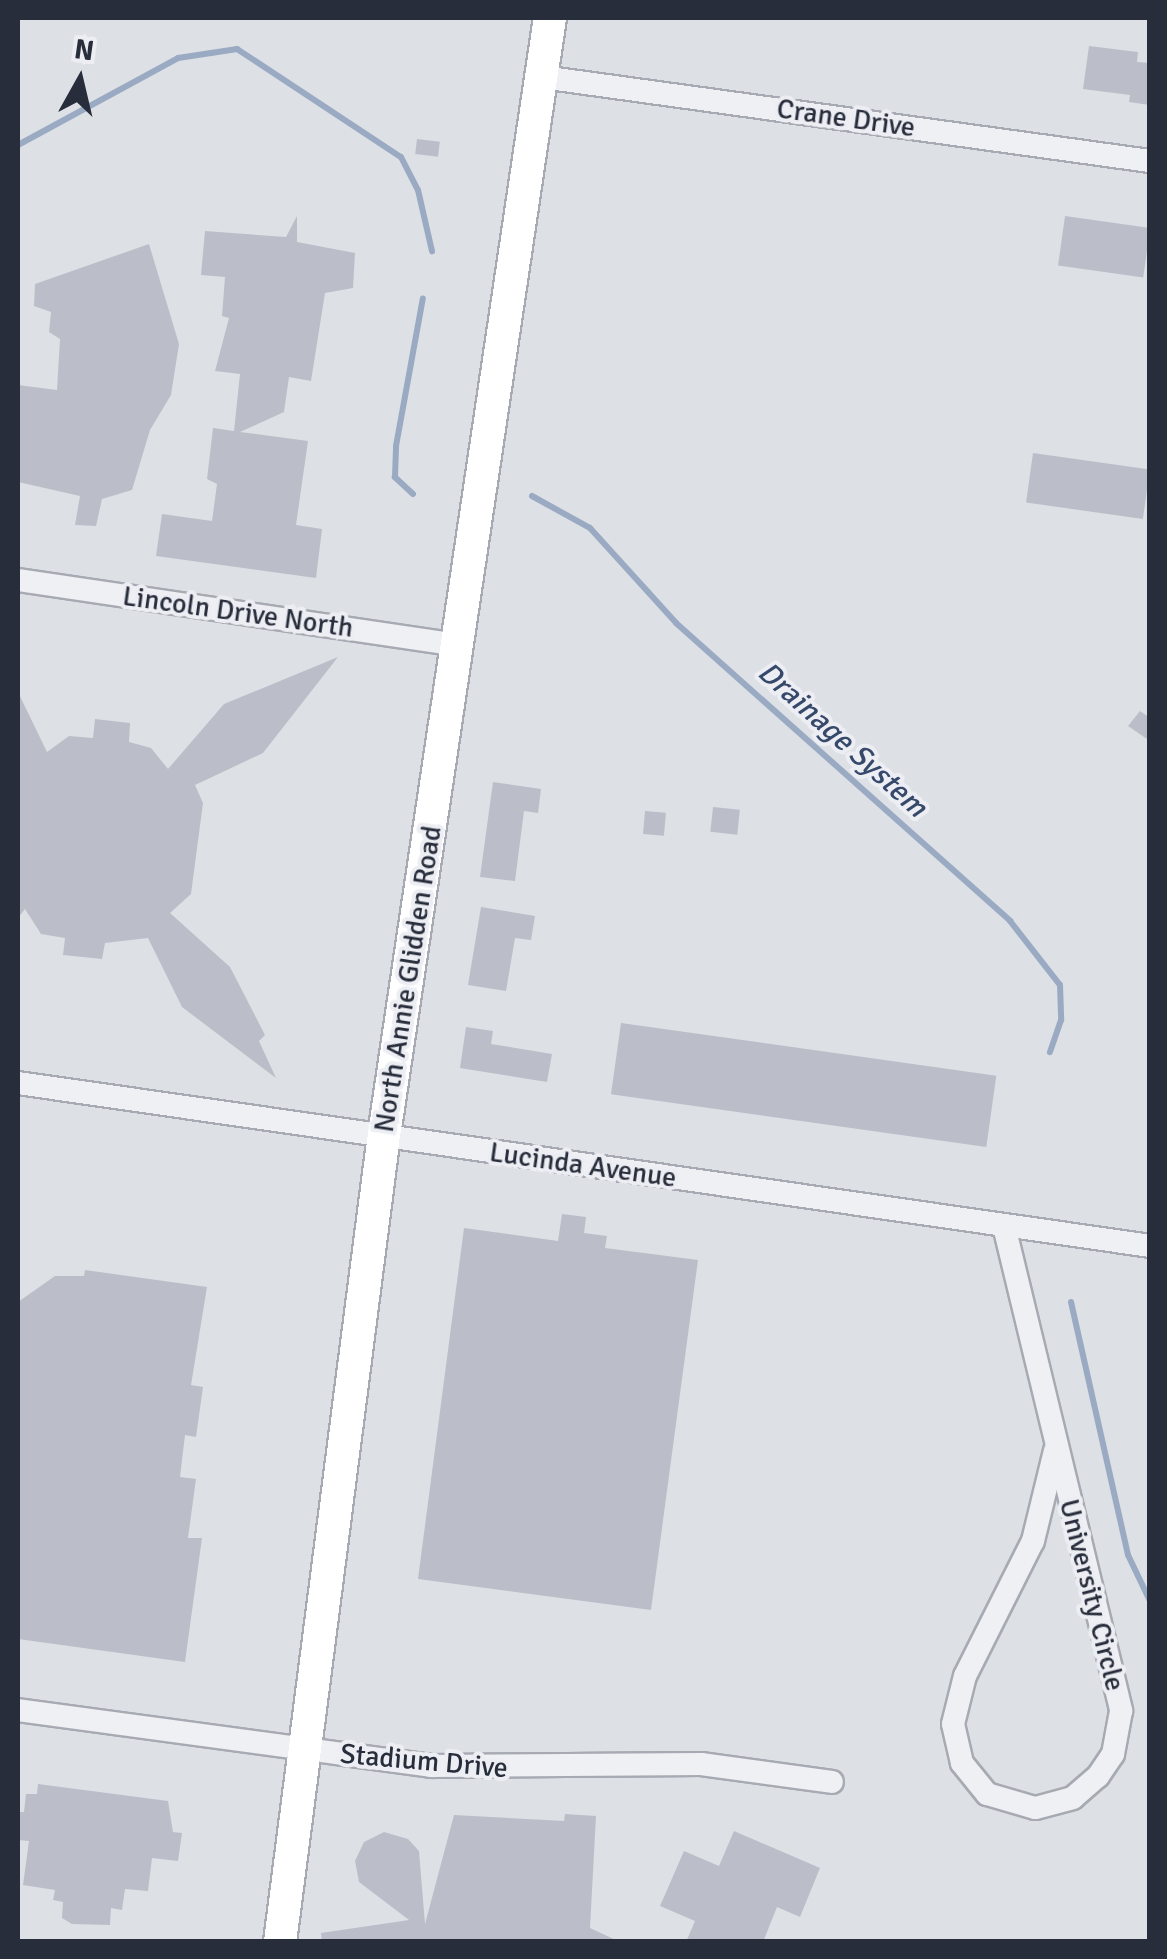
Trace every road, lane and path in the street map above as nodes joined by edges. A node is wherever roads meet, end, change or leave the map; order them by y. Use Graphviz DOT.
graph roads {
  1 [pos="550,18"];
  2 [pos="542,77"];
  3 [pos="1150,161"];
  4 [pos="18,580"];
  5 [pos="458,644"];
  6 [pos="18,1082"];
  7 [pos="384,1135"];
  8 [pos="1004,1226"];
  9 [pos="1150,1246"];
  10 [pos="1055,1451"];
  11 [pos="18,1710"];
  12 [pos="308,1750"];
  13 [pos="832,1782"];
  14 [pos="280,1942"];
  1 -- 2 [label="main road, North Annie Glidden Road"];
  2 -- 3 [label="street, Crane Drive"];
  2 -- 5 [label="main road, North Annie Glidden Road"];
  4 -- 5 [label="street, Lincoln Drive North"];
  5 -- 7 [label="main road, North Annie Glidden Road"];
  6 -- 7 [label="street, Lucinda Avenue"];
  7 -- 8 [label="street, Lucinda Avenue"];
  7 -- 12 [label="main road, North Annie Glidden Road"];
  8 -- 9 [label="street, Lucinda Avenue"];
  8 -- 10 [label="street, University Circle"];
  10 -- 10 [label="street, University Circle"];
  11 -- 12 [label="street, Stadium Drive"];
  12 -- 13 [label="street, Stadium Drive"];
  12 -- 14 [label="main road, North Annie Glidden Road"];
}
